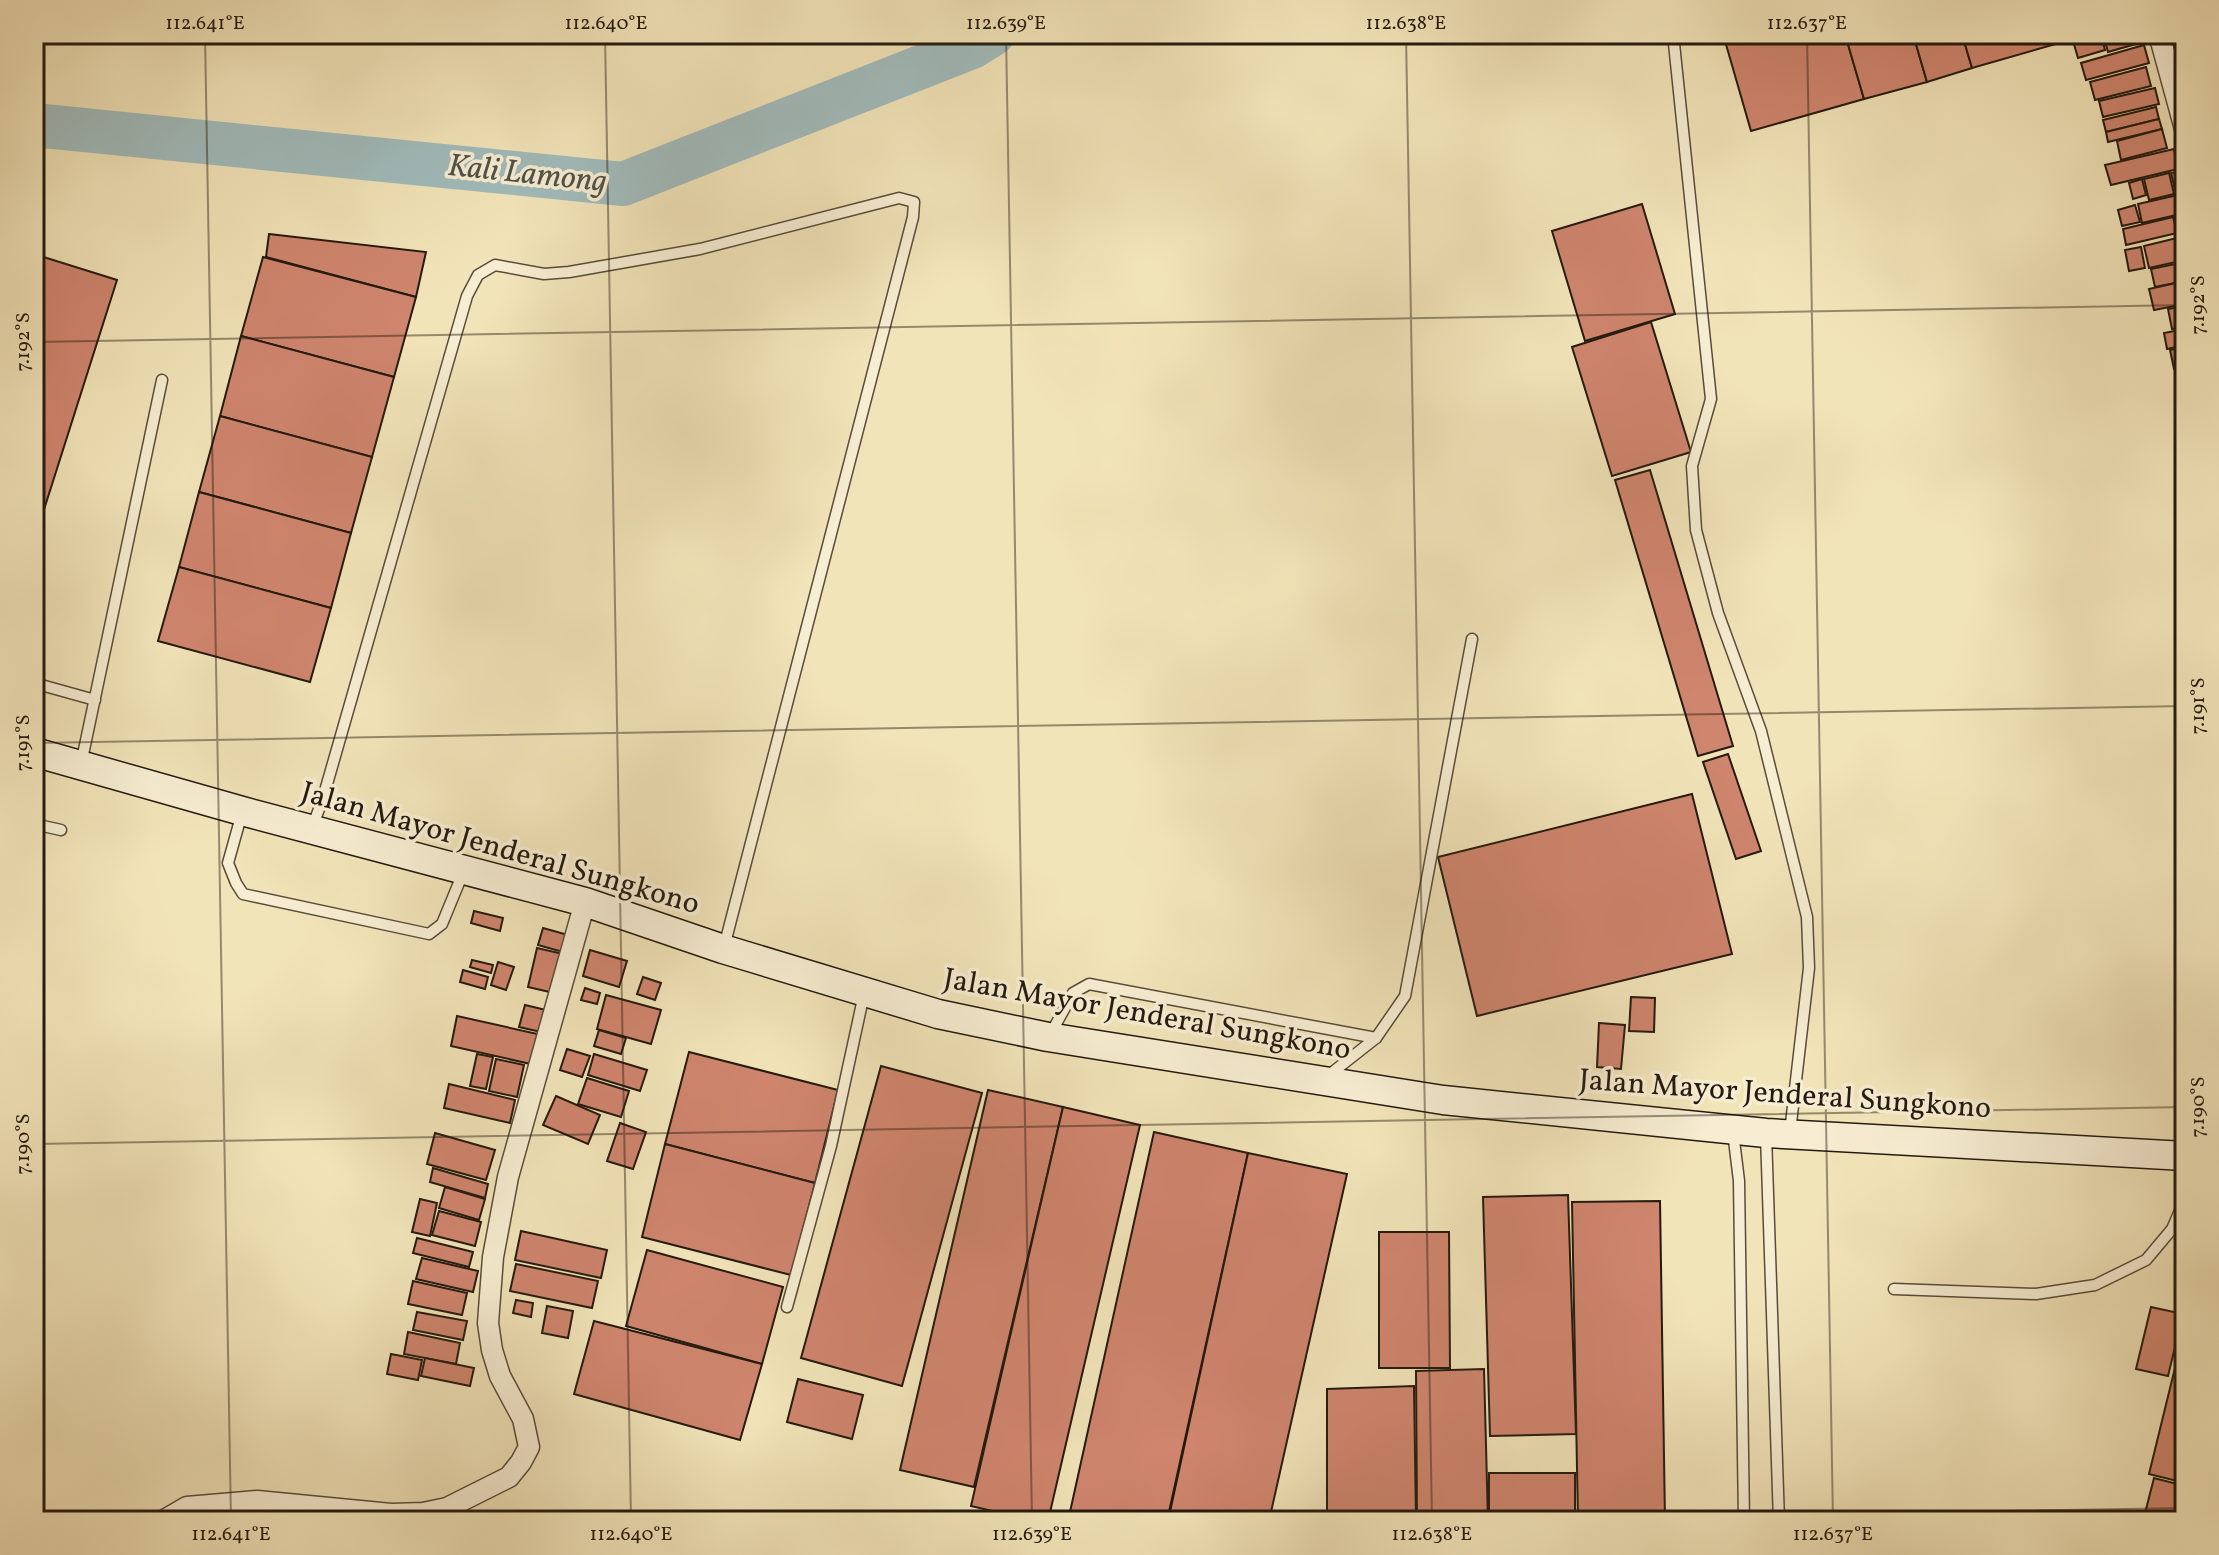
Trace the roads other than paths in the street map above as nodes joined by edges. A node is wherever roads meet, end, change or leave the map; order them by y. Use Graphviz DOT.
graph roads {
  1 [pos="1673,34"];
  2 [pos="2159,34"];
  3 [pos="2185,129"];
  4 [pos="162,380"];
  5 [pos="1472,639"];
  6 [pos="34,683"];
  7 [pos="95,700"];
  8 [pos="34,752"];
  9 [pos="80,766"];
  10 [pos="242,811"];
  11 [pos="34,824"];
  12 [pos="312,828"];
  13 [pos="61,830"];
  14 [pos="465,870"];
  15 [pos="585,902"];
  16 [pos="723,949"];
  17 [pos="864,992"];
  18 [pos="1048,1037"];
  19 [pos="1376,1038"];
  20 [pos="1321,1081"];
  21 [pos="1733,1130"];
  22 [pos="1778,1133"];
  23 [pos="2185,1156"];
  24 [pos="2185,1199"];
  25 [pos="1894,1289"];
  26 [pos="787,1307"];
  27 [pos="163,1521"];
  28 [pos="1744,1521"];
  29 [pos="1779,1521"];
  1 -- 22 [label="lane"];
  2 -- 3 [label="street"];
  4 -- 7 [label="lane"];
  5 -- 19 [label="lane"];
  6 -- 7 [label="lane"];
  7 -- 9 [label="lane"];
  8 -- 9 [label="main road, Jalan Mayor Jenderal Sungkono"];
  9 -- 10 [label="main road, Jalan Mayor Jenderal Sungkono"];
  10 -- 12 [label="main road, Jalan Mayor Jenderal Sungkono"];
  10 -- 14 [label="lane"];
  11 -- 13 [label="lane"];
  12 -- 14 [label="main road, Jalan Mayor Jenderal Sungkono"];
  12 -- 16 [label="lane"];
  14 -- 15 [label="main road, Jalan Mayor Jenderal Sungkono"];
  15 -- 16 [label="main road, Jalan Mayor Jenderal Sungkono"];
  15 -- 27 [label="street"];
  16 -- 17 [label="main road, Jalan Mayor Jenderal Sungkono"];
  17 -- 18 [label="main road, Jalan Mayor Jenderal Sungkono"];
  17 -- 26 [label="lane"];
  18 -- 19 [label="lane"];
  18 -- 20 [label="main road, Jalan Mayor Jenderal Sungkono"];
  19 -- 20 [label="lane"];
  20 -- 21 [label="main road, Jalan Mayor Jenderal Sungkono"];
  21 -- 22 [label="main road, Jalan Mayor Jenderal Sungkono"];
  21 -- 28 [label="lane"];
  22 -- 23 [label="main road, Jalan Mayor Jenderal Sungkono"];
  22 -- 29 [label="lane"];
  24 -- 25 [label="lane"];
}
